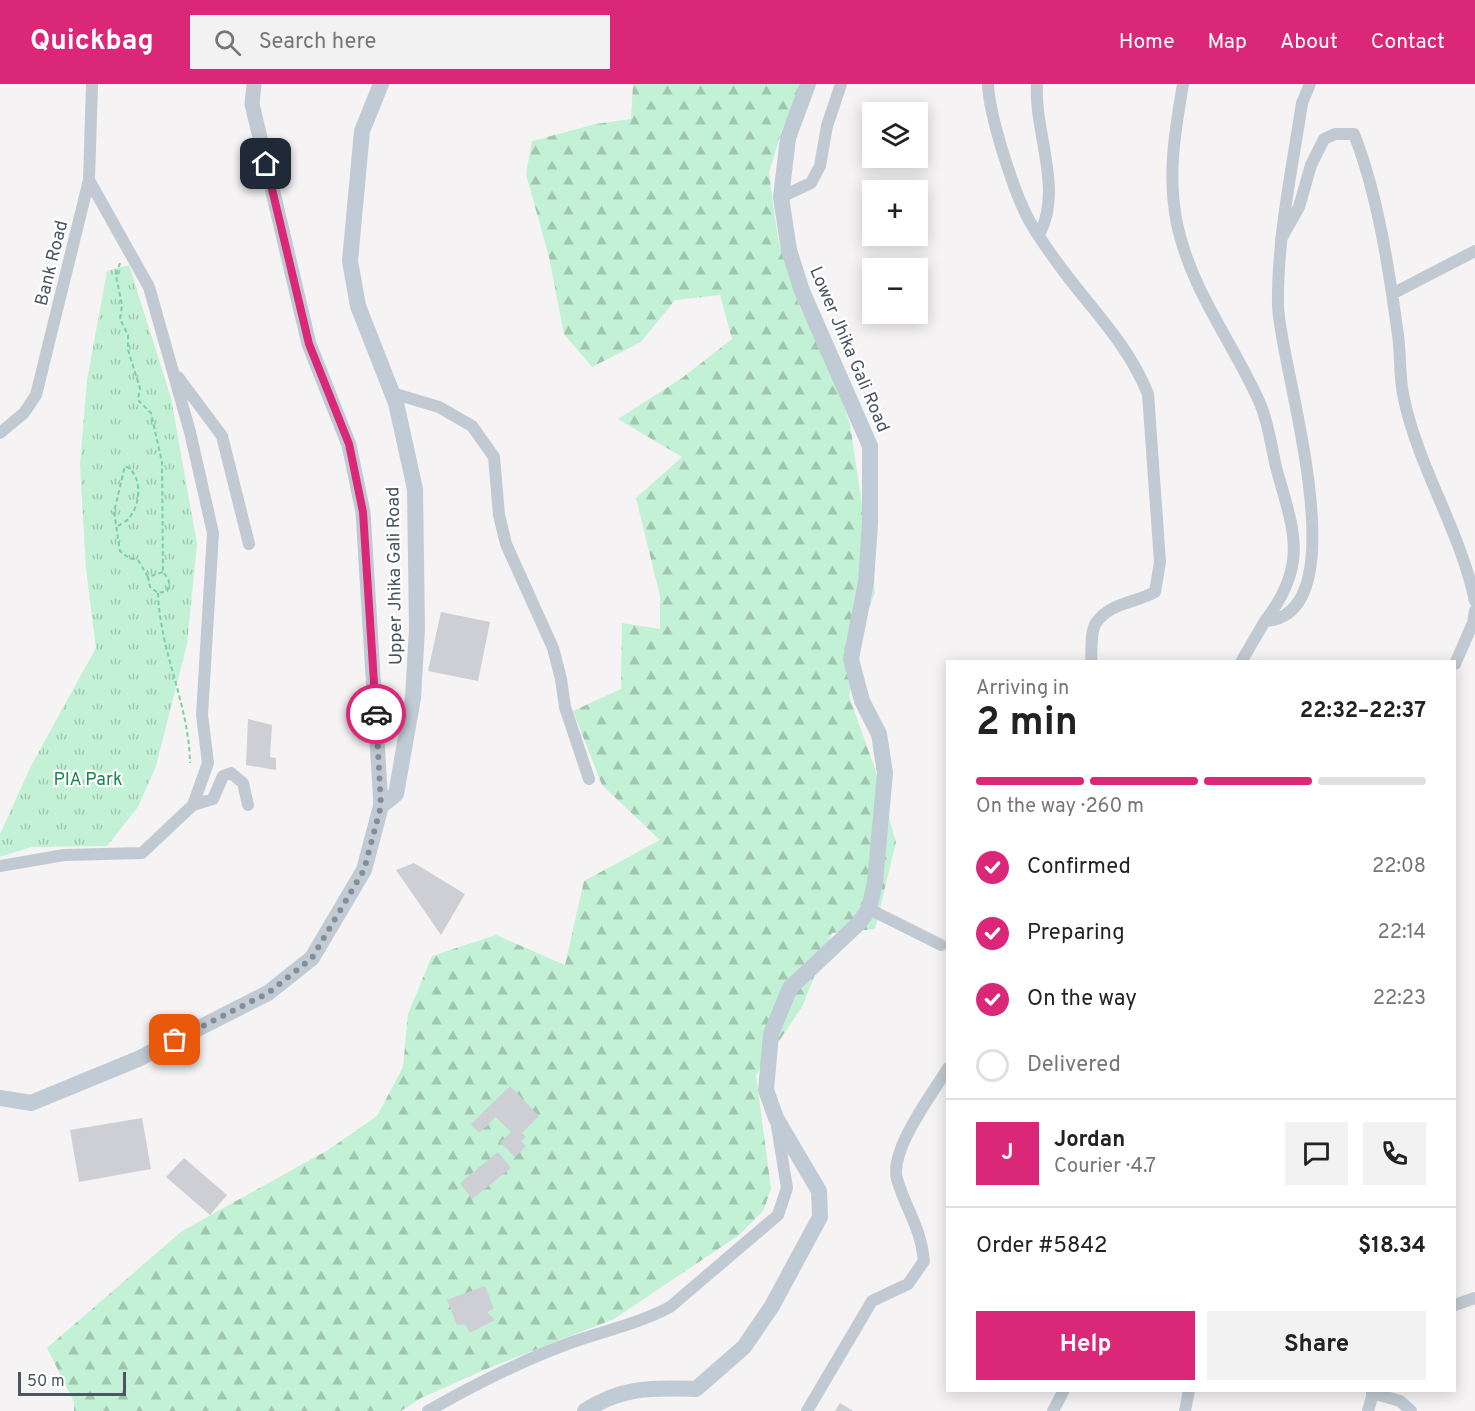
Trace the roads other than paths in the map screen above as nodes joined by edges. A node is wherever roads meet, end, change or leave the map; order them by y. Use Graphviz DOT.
graph roads {
  1 [pos="92,84"];
  2 [pos="254,84"];
  3 [pos="381,84"];
  4 [pos="808,84"];
  5 [pos="841,84"];
  6 [pos="988,84"];
  7 [pos="1037,84"];
  8 [pos="1183,84"];
  9 [pos="1310,84"];
  10 [pos="89,180"];
  11 [pos="781,197"];
  12 [pos="1040,233"];
  13 [pos="1281,238"];
  14 [pos="1475,251"];
  15 [pos="1392,294"];
  16 [pos="174,371"];
  17 [pos="392,393"];
  18 [pos="0,433"];
  19 [pos="249,544"];
  20 [pos="1475,601"];
  21 [pos="1475,610"];
  22 [pos="1265,621"];
  23 [pos="1091,660"];
  24 [pos="1242,660"];
  25 [pos="1456,662"];
  26 [pos="589,779"];
  27 [pos="193,805"];
  28 [pos="248,805"];
  29 [pos="381,806"];
  30 [pos="0,866"];
  31 [pos="869,909"];
  32 [pos="941,945"];
  33 [pos="946,1071"];
  34 [pos="0,1098"];
  35 [pos="776,1118"];
  36 [pos="1475,1298"];
  37 [pos="1456,1305"];
  38 [pos="1063,1392"];
  39 [pos="1189,1392"];
  40 [pos="1373,1392"];
  41 [pos="429,1411"];
  42 [pos="585,1411"];
  43 [pos="807,1411"];
  44 [pos="1053,1411"];
  45 [pos="1185,1411"];
  46 [pos="1368,1411"];
  47 [pos="1411,1411"];
  1 -- 10 [label="street, Bank Road"];
  2 -- 29 [label="street"];
  3 -- 17 [label="main road, Upper Jhika Gali Road"];
  4 -- 11 [label="main road, Lower Jhika Gali Road"];
  5 -- 11 [label="street"];
  6 -- 12 [label="street"];
  7 -- 12 [label="street"];
  8 -- 22 [label="street"];
  9 -- 13 [label="street"];
  10 -- 16 [label="street"];
  10 -- 18 [label="street, Bank Road"];
  11 -- 31 [label="main road, Lower Jhika Gali Road"];
  12 -- 23 [label="street"];
  13 -- 15 [label="street"];
  13 -- 22 [label="street"];
  14 -- 15 [label="street"];
  15 -- 20 [label="street"];
  16 -- 19 [label="street"];
  16 -- 27 [label="street"];
  17 -- 26 [label="street"];
  17 -- 29 [label="main road, Upper Jhika Gali Road"];
  21 -- 25 [label="street"];
  22 -- 24 [label="street"];
  27 -- 28 [label="street"];
  27 -- 30 [label="street"];
  29 -- 34 [label="main road, Upper Jhika Gali Road"];
  31 -- 32 [label="street"];
  31 -- 35 [label="main road, Lower Jhika Gali Road"];
  33 -- 43 [label="street"];
  35 -- 41 [label="street"];
  35 -- 42 [label="main road, Lower Jhika Gali Road"];
  36 -- 37 [label="street"];
  38 -- 44 [label="street"];
  39 -- 45 [label="street"];
  40 -- 46 [label="street"];
  40 -- 47 [label="street"];
}
